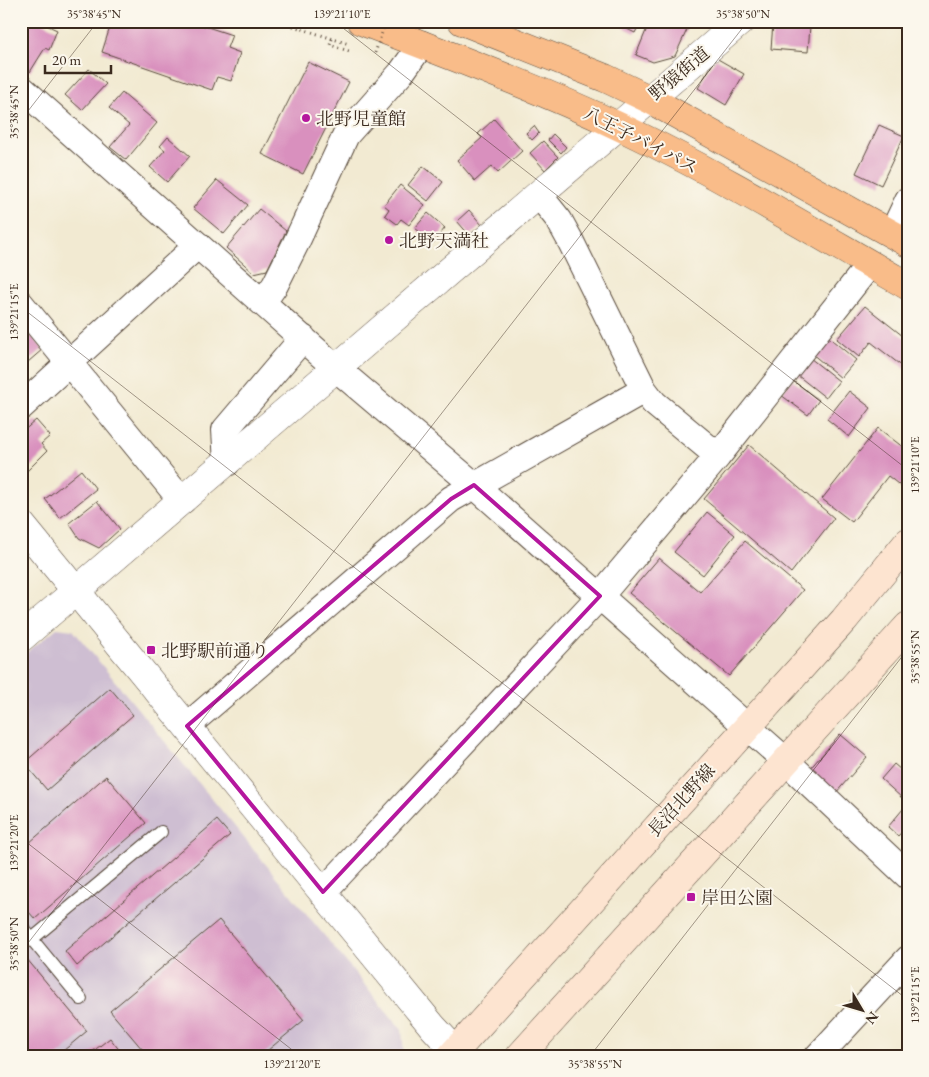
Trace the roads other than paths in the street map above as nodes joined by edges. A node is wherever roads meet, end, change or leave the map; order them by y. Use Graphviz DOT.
graph roads {
  1 [pos="462,21"];
  2 [pos="741,21"];
  3 [pos="359,34"];
  4 [pos="422,44"];
  5 [pos="21,88"];
  6 [pos="649,99"];
  7 [pos="618,126"];
  8 [pos="538,195"];
  9 [pos="908,200"];
  10 [pos="900,238"];
  11 [pos="198,245"];
  12 [pos="870,264"];
  13 [pos="908,286"];
  14 [pos="263,302"];
  15 [pos="21,304"];
  16 [pos="303,338"];
  17 [pos="70,363"];
  18 [pos="337,369"];
  19 [pos="644,390"];
  20 [pos="21,407"];
  21 [pos="718,456"];
  22 [pos="227,463"];
  23 [pos="474,485"];
  24 [pos="182,501"];
  25 [pos="21,524"];
  26 [pos="908,542"];
  27 [pos="78,591"];
  28 [pos="600,596"];
  29 [pos="908,626"];
  30 [pos="21,638"];
  31 [pos="188,726"];
  32 [pos="747,727"];
  33 [pos="786,761"];
  34 [pos="161,832"];
  35 [pos="908,876"];
  36 [pos="323,892"];
  37 [pos="21,926"];
  38 [pos="32,939"];
  39 [pos="908,958"];
  40 [pos="81,999"];
  41 [pos="456,1054"];
  42 [pos="520,1056"];
  43 [pos="818,1056"];
  1 -- 6 [label="highway"];
  2 -- 6 [label="street, 野猿街道"];
  3 -- 4 [label="highway, 八王子バイパス"];
  4 -- 7 [label="highway, 八王子バイパス"];
  4 -- 14 [label="street"];
  5 -- 11 [label="street"];
  6 -- 7 [label="street, 野猿街道"];
  6 -- 10 [label="highway"];
  7 -- 8 [label="street, 野猿街道"];
  7 -- 12 [label="highway, 八王子バイパス"];
  8 -- 18 [label="street, 野猿街道"];
  8 -- 19 [label="street"];
  9 -- 10 [label="street"];
  11 -- 14 [label="street"];
  11 -- 17 [label="street"];
  12 -- 13 [label="highway, 八王子バイパス"];
  12 -- 21 [label="street"];
  14 -- 16 [label="street"];
  15 -- 17 [label="street"];
  16 -- 18 [label="street"];
  16 -- 22 [label="street"];
  17 -- 20 [label="street"];
  17 -- 24 [label="street"];
  18 -- 22 [label="street, 野猿街道"];
  18 -- 23 [label="street"];
  19 -- 21 [label="street"];
  19 -- 23 [label="street"];
  21 -- 28 [label="street"];
  22 -- 24 [label="street, 野猿街道"];
  23 -- 28 [label="street"];
  23 -- 31 [label="street"];
  24 -- 27 [label="street, 野猿街道"];
  25 -- 27 [label="street"];
  26 -- 32 [label="main road, 長沼北野線"];
  27 -- 30 [label="street, 野猿街道"];
  27 -- 31 [label="street"];
  28 -- 32 [label="street"];
  28 -- 36 [label="street"];
  29 -- 33 [label="main road"];
  31 -- 36 [label="street"];
  32 -- 33 [label="street"];
  32 -- 41 [label="main road, 長沼北野線"];
  33 -- 35 [label="street"];
  33 -- 42 [label="main road"];
  34 -- 38 [label="lane"];
  36 -- 41 [label="street"];
  37 -- 38 [label="lane"];
  38 -- 40 [label="lane"];
  39 -- 43 [label="street"];
}
